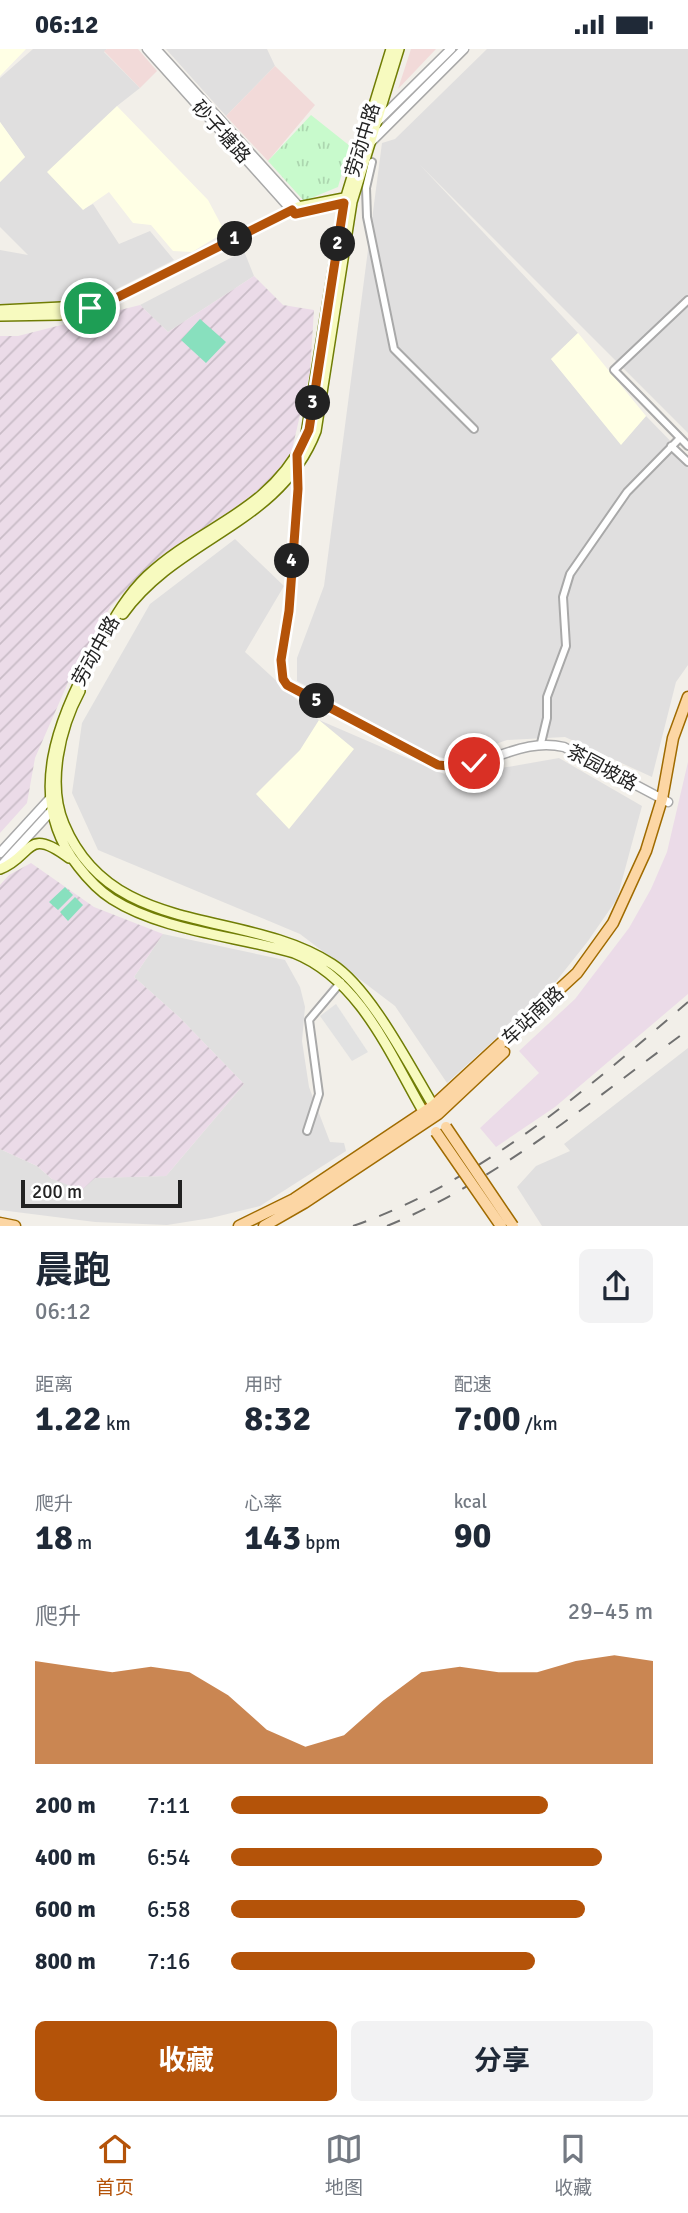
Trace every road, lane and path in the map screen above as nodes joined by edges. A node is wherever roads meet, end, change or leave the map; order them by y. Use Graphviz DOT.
graph roads {
  1 [pos="147,49"];
  2 [pos="156,49"];
  3 [pos="391,49"];
  4 [pos="399,49"];
  5 [pos="451,49"];
  6 [pos="464,49"];
  7 [pos="377,123"];
  8 [pos="365,134"];
  9 [pos="371,142"];
  10 [pos="372,162"];
  11 [pos="349,200"];
  12 [pos="297,211"];
  13 [pos="688,300"];
  14 [pos="0,310"];
  15 [pos="0,317"];
  16 [pos="474,429"];
  17 [pos="680,438"];
  18 [pos="671,446"];
  19 [pos="688,446"];
  20 [pos="297,455"];
  21 [pos="688,462"];
  22 [pos="296,471"];
  23 [pos="688,697"];
  24 [pos="688,710"];
  25 [pos="541,743"];
  26 [pos="665,801"];
  27 [pos="53,805"];
  28 [pos="0,853"];
  29 [pos="76,863"];
  30 [pos="0,868"];
  31 [pos="344,978"];
  32 [pos="431,1113"];
  33 [pos="441,1129"];
  34 [pos="307,1131"];
  35 [pos="395,1136"];
  36 [pos="0,1223"];
  37 [pos="15,1226"];
  38 [pos="239,1226"];
  39 [pos="264,1226"];
  40 [pos="501,1226"];
  41 [pos="513,1226"];
  1 -- 12 [label="street, 砂子塘路"];
  2 -- 12 [label="street, 砂子塘路"];
  3 -- 8 [label="main road, 劳动中路"];
  4 -- 7 [label="main road, 劳动中路"];
  5 -- 7 [label="street"];
  6 -- 9 [label="street"];
  7 -- 8 [label="street"];
  7 -- 9 [label="main road, 劳动中路"];
  8 -- 11 [label="main road, 劳动中路"];
  9 -- 11 [label="main road, 劳动中路"];
  10 -- 16 [label="street"];
  11 -- 12 [label="main road"];
  11 -- 20 [label="main road, 劳动中路"];
  11 -- 22 [label="main road, 劳动中路"];
  12 -- 14 [label="main road"];
  12 -- 15 [label="main road"];
  13 -- 17 [label="street"];
  17 -- 18 [label="street"];
  17 -- 19 [label="street"];
  18 -- 21 [label="street"];
  18 -- 25 [label="street"];
  20 -- 22 [label="street, 茶园坡路"];
  20 -- 27 [label="main road, 劳动中路"];
  22 -- 25 [label="street, 茶园坡路"];
  22 -- 27 [label="main road, 劳动中路"];
  23 -- 26 [label="main road, 车站南路"];
  24 -- 26 [label="main road, 车站南路"];
  25 -- 26 [label="street, 茶园坡路"];
  26 -- 32 [label="main road, 车站南路"];
  27 -- 28 [label="street"];
  27 -- 29 [label="main road, 劳动中路"];
  27 -- 30 [label="street"];
  27 -- 31 [label="main road, 劳动中路"];
  29 -- 30 [label="main road"];
  29 -- 31 [label="main road, 劳动中路"];
  31 -- 32 [label="main road, 劳动中路"];
  31 -- 34 [label="street"];
  32 -- 33 [label="main road, 劳动中路"];
  32 -- 35 [label="main road, 车站南路"];
  33 -- 40 [label="main road, bridge"];
  33 -- 41 [label="main road, bridge"];
  35 -- 38 [label="main road, 车站南路"];
  35 -- 39 [label="main road, 车站南路"];
  36 -- 37 [label="main road"];
}
